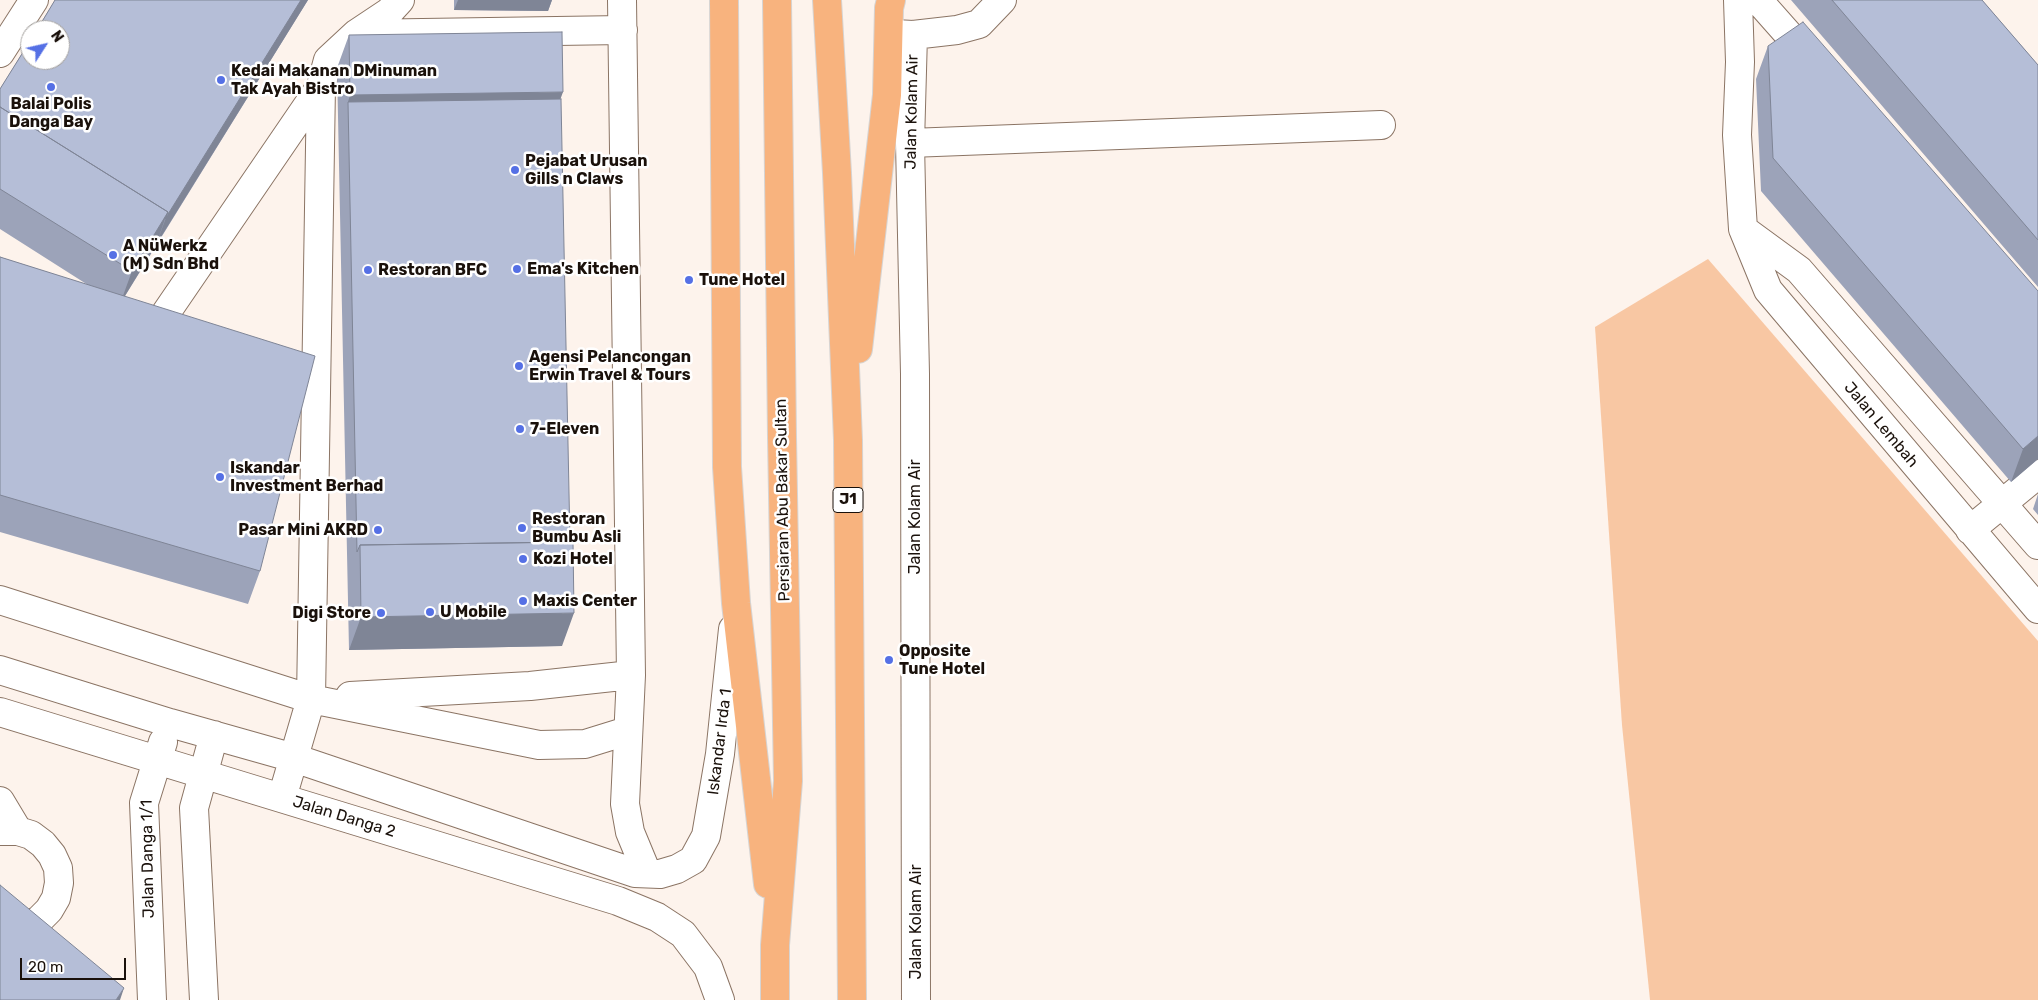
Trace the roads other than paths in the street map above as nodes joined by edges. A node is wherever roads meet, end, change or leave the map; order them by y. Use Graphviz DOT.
graph roads {
  1 [pos="34,0"];
  2 [pos="400,0"];
  3 [pos="622,0"];
  4 [pos="724,0"];
  5 [pos="777,0"];
  6 [pos="827,0"];
  7 [pos="891,0"];
  8 [pos="1002,0"];
  9 [pos="1738,0"];
  10 [pos="1758,0"];
  11 [pos="623,30"];
  12 [pos="356,34"];
  13 [pos="901,34"];
  14 [pos="0,53"];
  15 [pos="1830,82"];
  16 [pos="321,86"];
  17 [pos="1381,125"];
  18 [pos="910,143"];
  19 [pos="1743,229"];
  20 [pos="157,326"];
  21 [pos="848,440"];
  22 [pos="2038,474"];
  23 [pos="2002,504"];
  24 [pos="1970,530"];
  25 [pos="2038,545"];
  26 [pos="0,600"];
  27 [pos="736,603"];
  28 [pos="2038,609"];
  29 [pos="0,670"];
  30 [pos="631,675"];
  31 [pos="311,699"];
  32 [pos="0,712"];
  33 [pos="170,722"];
  34 [pos="627,730"];
  35 [pos="214,735"];
  36 [pos="294,758"];
  37 [pos="156,759"];
  38 [pos="203,773"];
  39 [pos="282,798"];
  40 [pos="0,801"];
  41 [pos="9,831"];
  42 [pos="647,873"];
  43 [pos="13,928"];
  44 [pos="775,945"];
  45 [pos="46,948"];
  46 [pos="152,1000"];
  47 [pos="204,1000"];
  48 [pos="720,1000"];
  49 [pos="775,1000"];
  50 [pos="852,1000"];
  51 [pos="916,1000"];
  1 -- 14 [label="street"];
  2 -- 12 [label="street"];
  3 -- 11 [label="street"];
  4 -- 27 [label="highway"];
  5 -- 44 [label="highway, Persiaran Abu Bakar Sultan"];
  6 -- 21 [label="highway, J1"];
  7 -- 13 [label="highway"];
  8 -- 13 [label="street"];
  9 -- 19 [label="street, Jalan Lembah"];
  10 -- 15 [label="street"];
  11 -- 12 [label="street"];
  11 -- 30 [label="street"];
  12 -- 16 [label="street"];
  13 -- 18 [label="street, Jalan Kolam Air"];
  13 -- 21 [label="highway"];
  16 -- 20 [label="street"];
  16 -- 31 [label="street"];
  17 -- 18 [label="street"];
  18 -- 51 [label="street, Jalan Kolam Air"];
  19 -- 23 [label="street"];
  19 -- 24 [label="street, Jalan Lembah"];
  21 -- 50 [label="highway, J1"];
  22 -- 23 [label="street"];
  23 -- 24 [label="street"];
  23 -- 25 [label="street"];
  24 -- 28 [label="street, Jalan Lembah"];
  26 -- 31 [label="street"];
  27 -- 42 [label="street, Iskandar Irda 1"];
  27 -- 44 [label="highway"];
  29 -- 33 [label="street"];
  30 -- 31 [label="street"];
  30 -- 34 [label="street"];
  31 -- 34 [label="street"];
  31 -- 36 [label="street"];
  32 -- 37 [label="street, Jalan Danga 2"];
  33 -- 35 [label="street"];
  33 -- 37 [label="street, Jalan Danga 1/1"];
  34 -- 42 [label="street"];
  35 -- 36 [label="street"];
  35 -- 38 [label="street"];
  36 -- 39 [label="street"];
  36 -- 42 [label="street"];
  37 -- 38 [label="street, Jalan Danga 2"];
  37 -- 46 [label="street, Jalan Danga 1/1"];
  38 -- 39 [label="street, Jalan Danga 2"];
  38 -- 47 [label="street"];
  39 -- 48 [label="street, Jalan Danga 2"];
  40 -- 41 [label="street"];
  41 -- 43 [label="street"];
  43 -- 45 [label="street"];
  44 -- 49 [label="highway, Persiaran Abu Bakar Sultan"];
}
